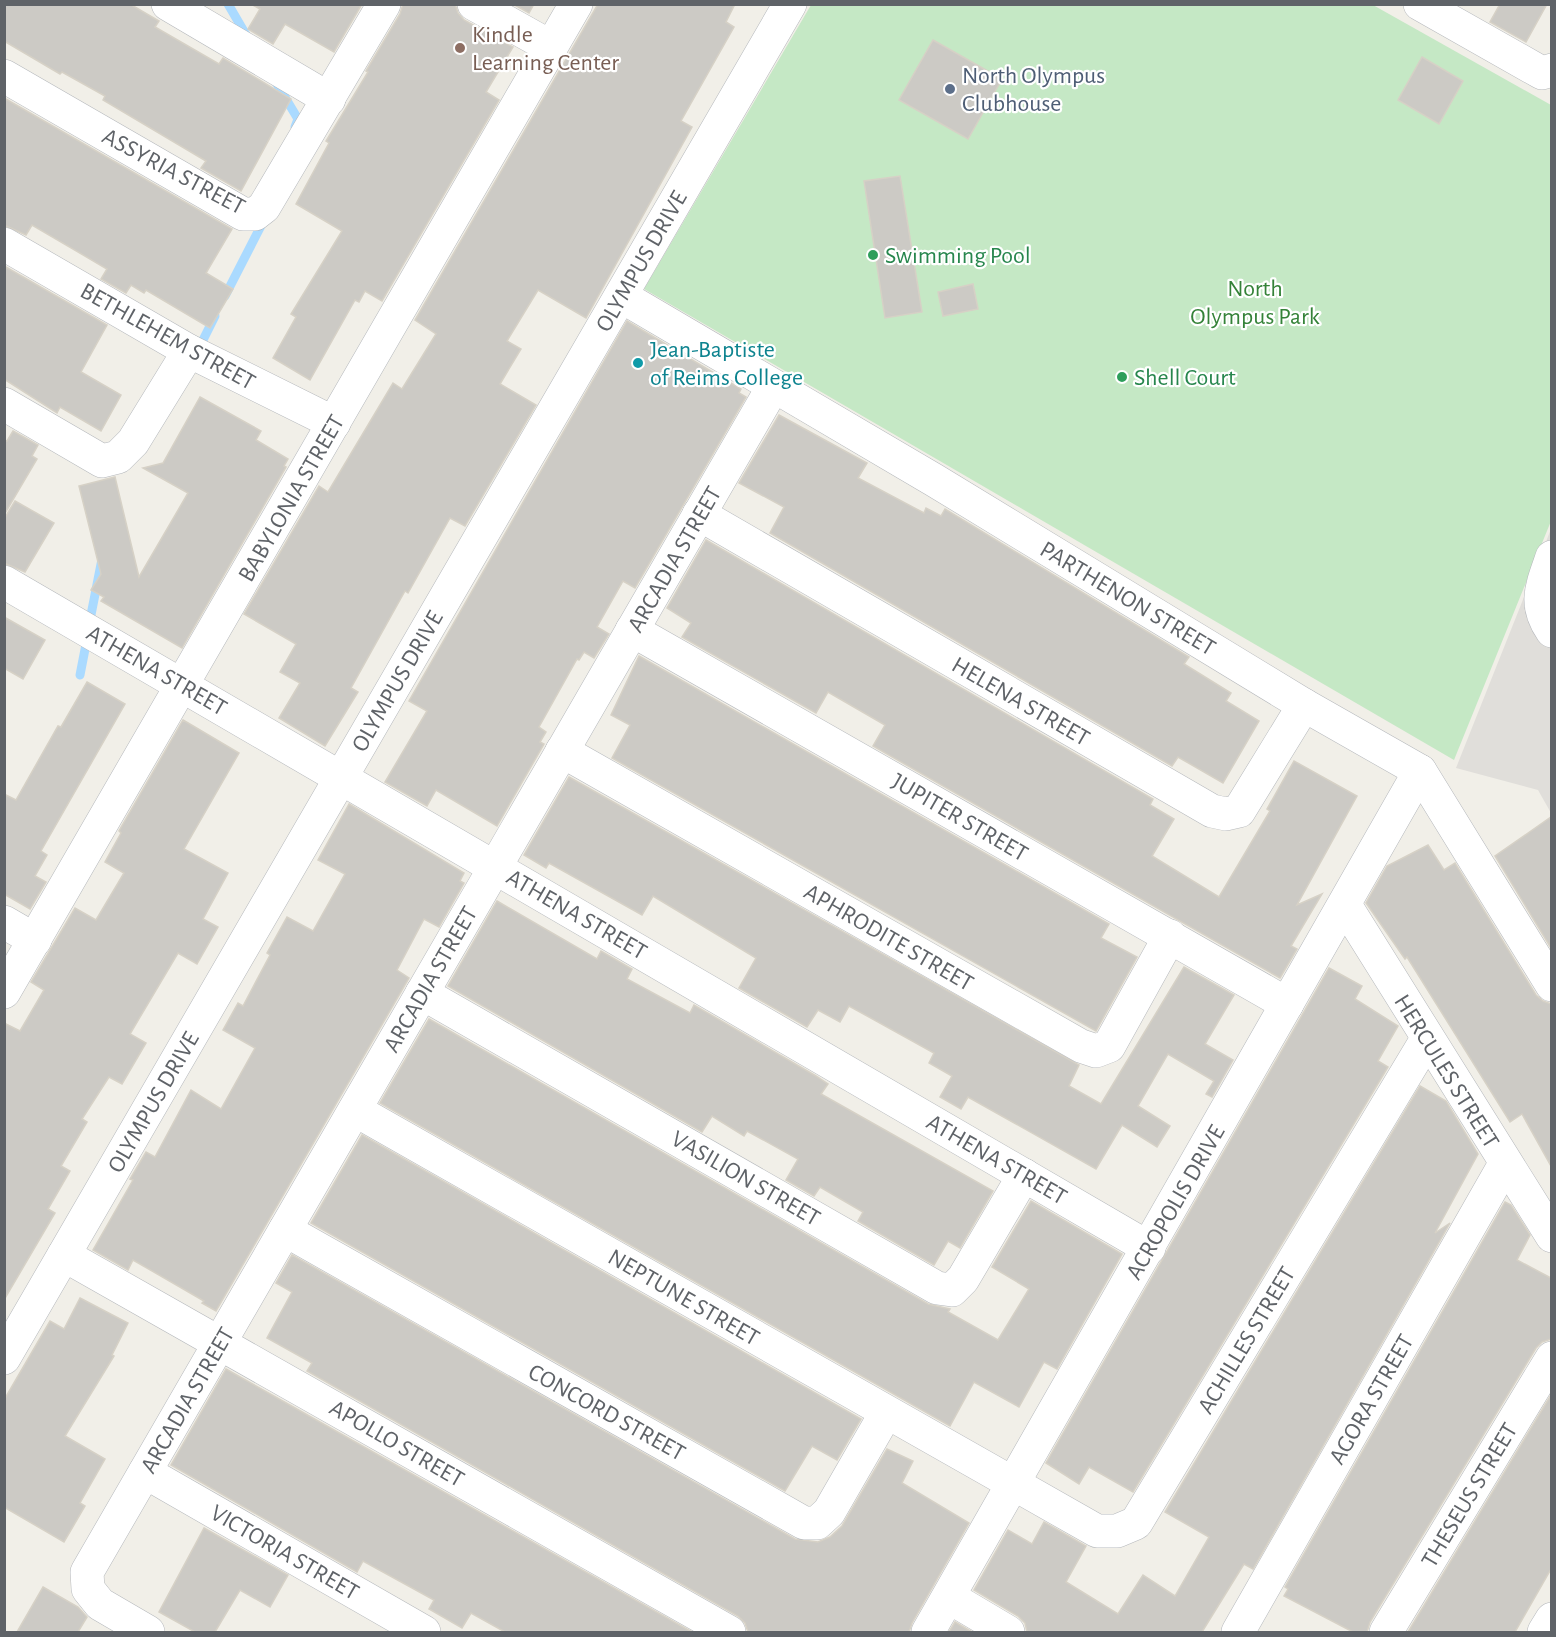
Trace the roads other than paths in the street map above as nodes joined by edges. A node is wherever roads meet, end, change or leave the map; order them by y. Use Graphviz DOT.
graph roads {
  1 [pos="168,4"];
  2 [pos="384,4"];
  3 [pos="474,4"];
  4 [pos="576,4"];
  5 [pos="790,4"];
  6 [pos="1420,4"];
  7 [pos="551,47"];
  8 [pos="1551,71"];
  9 [pos="4,76"];
  10 [pos="329,99"];
  11 [pos="4,244"];
  12 [pos="621,296"];
  13 [pos="189,351"];
  14 [pos="774,387"];
  15 [pos="4,404"];
  16 [pos="334,423"];
  17 [pos="699,514"];
  18 [pos="1551,557"];
  19 [pos="4,582"];
  20 [pos="632,630"];
  21 [pos="1551,631"];
  22 [pos="182,685"];
  23 [pos="1304,705"];
  24 [pos="562,751"];
  25 [pos="1420,771"];
  26 [pos="341,777"];
  27 [pos="496,867"];
  28 [pos="1345,904"];
  29 [pos="4,922"];
  30 [pos="1170,936"];
  31 [pos="35,940"];
  32 [pos="1551,985"];
  33 [pos="4,992"];
  34 [pos="422,993"];
  35 [pos="1287,1004"];
  36 [pos="1426,1039"];
  37 [pos="355,1110"];
  38 [pos="1505,1164"];
  39 [pos="1024,1175"];
  40 [pos="285,1230"];
  41 [pos="1551,1236"];
  42 [pos="1149,1248"];
  43 [pos="64,1256"];
  44 [pos="220,1342"];
  45 [pos="4,1358"];
  46 [pos="1551,1358"];
  47 [pos="886,1413"];
  48 [pos="145,1472"];
  49 [pos="1014,1483"];
  50 [pos="949,1597"];
  51 [pos="1551,1619"];
  52 [pos="1249,1629"];
  53 [pos="148,1632"];
  54 [pos="424,1632"];
  55 [pos="729,1632"];
  56 [pos="928,1632"];
  57 [pos="1008,1632"];
  58 [pos="1386,1632"];
  59 [pos="1544,1632"];
  1 -- 10 [label="street"];
  2 -- 10 [label="street, ASSYRIA STREET"];
  3 -- 7 [label="street"];
  4 -- 7 [label="street, BABYLONIA STREET"];
  5 -- 12 [label="street, OLYMPUS DRIVE"];
  6 -- 8 [label="street"];
  7 -- 16 [label="street, BABYLONIA STREET"];
  9 -- 10 [label="street, ASSYRIA STREET"];
  11 -- 13 [label="street, BETHLEHEM STREET"];
  12 -- 14 [label="street, PARTHENON STREET"];
  12 -- 26 [label="street, OLYMPUS DRIVE"];
  13 -- 15 [label="street"];
  13 -- 16 [label="street, BETHLEHEM STREET"];
  14 -- 17 [label="street, ARCADIA STREET"];
  14 -- 23 [label="street, PARTHENON STREET"];
  16 -- 22 [label="street, BABYLONIA STREET"];
  17 -- 20 [label="street, ARCADIA STREET"];
  17 -- 23 [label="street, HELENA STREET"];
  18 -- 21 [label="street"];
  19 -- 22 [label="street, ATHENA STREET"];
  20 -- 24 [label="street, ARCADIA STREET"];
  20 -- 30 [label="street, JUPITER STREET"];
  22 -- 26 [label="street, ATHENA STREET"];
  22 -- 31 [label="street, BABYLONIA STREET"];
  23 -- 25 [label="street, PARTHENON STREET"];
  24 -- 27 [label="street, ARCADIA STREET"];
  24 -- 30 [label="street, APHRODITE STREET"];
  25 -- 28 [label="street, ACROPOLIS DRIVE"];
  25 -- 32 [label="street, PARTHENON STREET"];
  26 -- 27 [label="street, ATHENA STREET"];
  26 -- 43 [label="street, OLYMPUS DRIVE"];
  27 -- 34 [label="street, ARCADIA STREET"];
  27 -- 39 [label="street, ATHENA STREET"];
  28 -- 35 [label="street, ACROPOLIS DRIVE"];
  28 -- 36 [label="street, HERCULES STREET"];
  29 -- 31 [label="street"];
  30 -- 35 [label="street, JUPITER STREET"];
  31 -- 33 [label="street, BABYLONIA STREET"];
  34 -- 37 [label="street, ARCADIA STREET"];
  34 -- 39 [label="street, VASILION STREET"];
  35 -- 42 [label="street, ACROPOLIS DRIVE"];
  36 -- 38 [label="street, HERCULES STREET"];
  36 -- 49 [label="street, ACHILLES STREET"];
  37 -- 40 [label="street, ARCADIA STREET"];
  37 -- 47 [label="street, NEPTUNE STREET"];
  38 -- 41 [label="street, HERCULES STREET"];
  38 -- 52 [label="street, AGORA STREET"];
  39 -- 42 [label="street, ATHENA STREET"];
  40 -- 44 [label="street, ARCADIA STREET"];
  40 -- 47 [label="street, CONCORD STREET"];
  42 -- 49 [label="street, ACROPOLIS DRIVE"];
  43 -- 44 [label="street, APOLLO STREET"];
  43 -- 45 [label="street, OLYMPUS DRIVE"];
  44 -- 48 [label="street, ARCADIA STREET"];
  44 -- 55 [label="street, APOLLO STREET"];
  46 -- 58 [label="street, THESEUS STREET"];
  47 -- 49 [label="street, NEPTUNE STREET"];
  48 -- 53 [label="street, ARCADIA STREET"];
  48 -- 54 [label="street, VICTORIA STREET"];
  49 -- 50 [label="street, ACROPOLIS DRIVE"];
  50 -- 56 [label="street, ACROPOLIS DRIVE"];
  50 -- 57 [label="street"];
  51 -- 59 [label="street"];
}
